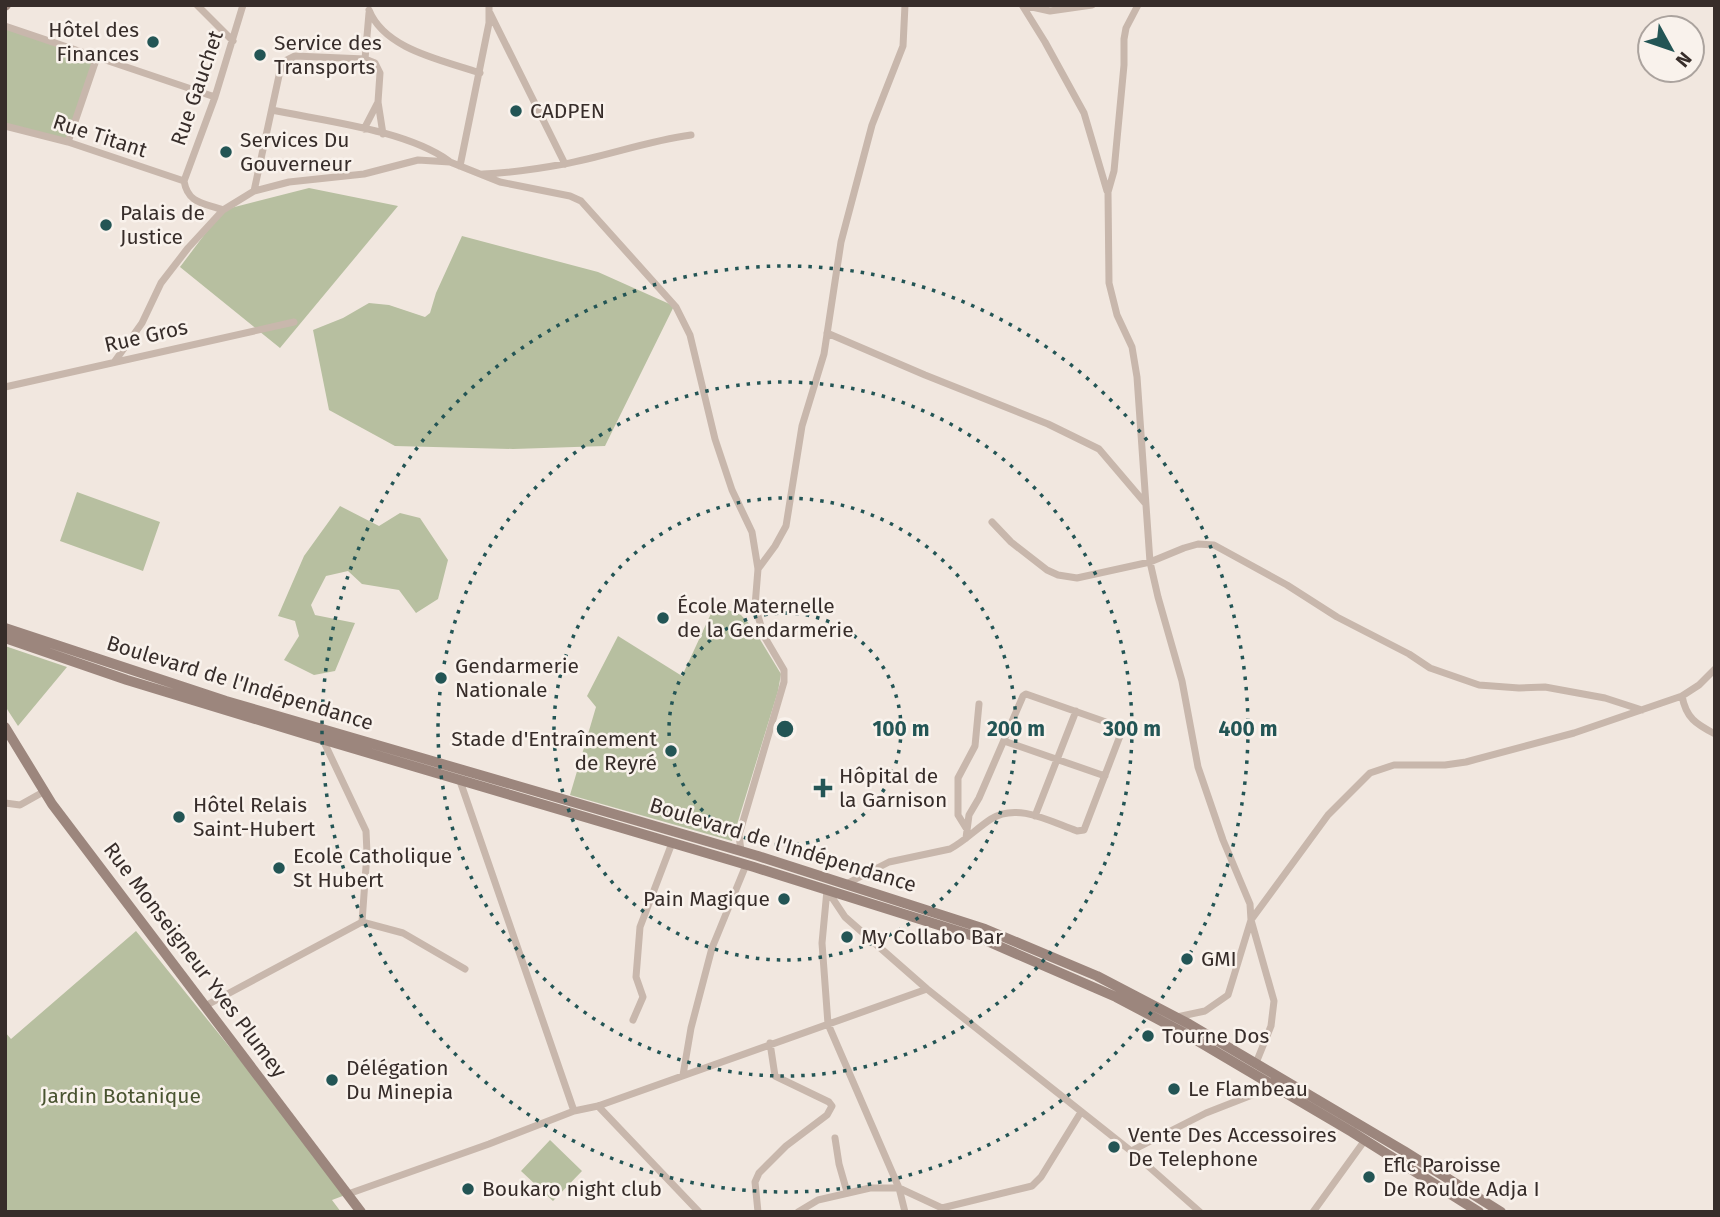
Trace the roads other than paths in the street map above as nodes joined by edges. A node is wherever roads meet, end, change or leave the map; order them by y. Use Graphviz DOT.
graph roads {
  1 [pos="197,5"];
  2 [pos="243,5"];
  3 [pos="905,5"];
  4 [pos="1023,5"];
  5 [pos="1092,5"];
  6 [pos="1138,5"];
  7 [pos="369,8"];
  8 [pos="490,9"];
  9 [pos="5,26"];
  10 [pos="233,41"];
  11 [pos="97,57"];
  12 [pos="365,59"];
  13 [pos="480,73"];
  14 [pos="215,97"];
  15 [pos="378,102"];
  16 [pos="272,110"];
  17 [pos="5,126"];
  18 [pos="364,129"];
  19 [pos="383,134"];
  20 [pos="691,135"];
  21 [pos="68,142"];
  22 [pos="450,162"];
  23 [pos="565,164"];
  24 [pos="460,166"];
  25 [pos="479,174"];
  26 [pos="184,181"];
  27 [pos="254,191"];
  28 [pos="1108,192"];
  29 [pos="223,210"];
  30 [pos="294,322"];
  31 [pos="827,333"];
  32 [pos="115,361"];
  33 [pos="5,387"];
  34 [pos="1145,503"];
  35 [pos="992,522"];
  36 [pos="1150,562"];
  37 [pos="758,569"];
  38 [pos="5,628"];
  39 [pos="5,638"];
  40 [pos="1715,669"];
  41 [pos="1682,696"];
  42 [pos="979,704"];
  43 [pos="1642,710"];
  44 [pos="1076,711"];
  45 [pos="5,727"];
  46 [pos="1715,734"];
  47 [pos="323,740"];
  48 [pos="1004,741"];
  49 [pos="1057,760"];
  50 [pos="1105,776"];
  51 [pos="460,781"];
  52 [pos="45,791"];
  53 [pos="5,803"];
  54 [pos="1035,816"];
  55 [pos="966,828"];
  56 [pos="966,838"];
  57 [pos="672,843"];
  58 [pos="741,851"];
  59 [pos="746,865"];
  60 [pos="848,883"];
  61 [pos="829,890"];
  62 [pos="1251,920"];
  63 [pos="362,922"];
  64 [pos="464,969"];
  65 [pos="926,989"];
  66 [pos="205,1006"];
  67 [pos="1177,1017"];
  68 [pos="633,1020"];
  69 [pos="828,1024"];
  70 [pos="770,1044"];
  71 [pos="1256,1063"];
  72 [pos="683,1075"];
  73 [pos="1275,1086"];
  74 [pos="598,1106"];
  75 [pos="575,1111"];
  76 [pos="1081,1112"];
  77 [pos="835,1138"];
  78 [pos="1365,1140"];
  79 [pos="1131,1151"];
  80 [pos="899,1188"];
  81 [pos="848,1192"];
  82 [pos="348,1194"];
  83 [pos="361,1212"];
  84 [pos="699,1212"];
  85 [pos="758,1212"];
  86 [pos="798,1212"];
  87 [pos="905,1212"];
  88 [pos="1200,1212"];
  89 [pos="1313,1212"];
  90 [pos="1479,1212"];
  91 [pos="1501,1212"];
  1 -- 10 [label="street"];
  2 -- 10 [label="street, Rue Gauchet"];
  3 -- 31 [label="street"];
  4 -- 5 [label="street"];
  4 -- 28 [label="street"];
  6 -- 28 [label="street"];
  7 -- 12 [label="street"];
  7 -- 13 [label="street"];
  8 -- 13 [label="street"];
  8 -- 23 [label="street"];
  9 -- 11 [label="street"];
  10 -- 14 [label="street, Rue Gauchet"];
  11 -- 14 [label="street"];
  11 -- 21 [label="street"];
  12 -- 15 [label="street"];
  12 -- 16 [label="street"];
  13 -- 24 [label="street"];
  14 -- 26 [label="street, Rue Gauchet"];
  15 -- 18 [label="street"];
  15 -- 19 [label="street"];
  16 -- 18 [label="street"];
  16 -- 27 [label="street"];
  17 -- 21 [label="street, Rue Titant"];
  18 -- 19 [label="street"];
  19 -- 22 [label="street"];
  20 -- 23 [label="street"];
  21 -- 26 [label="street, Rue Titant"];
  22 -- 24 [label="street"];
  22 -- 27 [label="street"];
  23 -- 25 [label="street"];
  24 -- 25 [label="street"];
  25 -- 37 [label="street"];
  26 -- 29 [label="street"];
  27 -- 29 [label="street"];
  28 -- 34 [label="street"];
  29 -- 32 [label="street"];
  30 -- 32 [label="street, Rue Gros"];
  31 -- 34 [label="street"];
  31 -- 37 [label="street"];
  32 -- 33 [label="street, Rue Gros"];
  34 -- 36 [label="street"];
  35 -- 36 [label="street"];
  36 -- 43 [label="street"];
  36 -- 62 [label="street"];
  37 -- 58 [label="street"];
  38 -- 58 [label="main road, Boulevard de l'Indépendance"];
  39 -- 47 [label="main road, Boulevard de l'Indépendance"];
  40 -- 41 [label="street"];
  41 -- 43 [label="street"];
  41 -- 46 [label="street"];
  42 -- 55 [label="street"];
  43 -- 62 [label="street"];
  44 -- 48 [label="street"];
  44 -- 49 [label="street"];
  44 -- 50 [label="street"];
  45 -- 52 [label="main road, Rue Monseigneur Yves Plumey"];
  47 -- 51 [label="main road, Boulevard de l'Indépendance"];
  47 -- 63 [label="street"];
  48 -- 49 [label="street"];
  48 -- 55 [label="street"];
  49 -- 50 [label="street"];
  49 -- 54 [label="street"];
  50 -- 54 [label="street"];
  51 -- 57 [label="main road, Boulevard de l'Indépendance"];
  51 -- 75 [label="street"];
  52 -- 53 [label="street"];
  52 -- 66 [label="main road, Rue Monseigneur Yves Plumey"];
  54 -- 56 [label="street"];
  55 -- 56 [label="street"];
  56 -- 60 [label="street"];
  57 -- 59 [label="main road, Boulevard de l'Indépendance"];
  57 -- 68 [label="street"];
  58 -- 60 [label="main road, Boulevard de l'Indépendance"];
  59 -- 61 [label="main road, Boulevard de l'Indépendance"];
  59 -- 72 [label="street"];
  60 -- 67 [label="main road, Boulevard de l'Indépendance"];
  61 -- 65 [label="street"];
  61 -- 69 [label="street"];
  61 -- 73 [label="main road, Boulevard de l'Indépendance"];
  62 -- 67 [label="street"];
  62 -- 71 [label="street"];
  63 -- 64 [label="street"];
  63 -- 66 [label="street"];
  65 -- 69 [label="street"];
  65 -- 76 [label="street"];
  66 -- 82 [label="main road, Rue Monseigneur Yves Plumey"];
  67 -- 71 [label="main road, Boulevard de l'Indépendance"];
  69 -- 70 [label="street"];
  69 -- 80 [label="street"];
  70 -- 72 [label="street"];
  70 -- 85 [label="street"];
  71 -- 91 [label="main road, Boulevard de l'Indépendance"];
  72 -- 74 [label="street"];
  73 -- 78 [label="main road, Boulevard de l'Indépendance"];
  73 -- 79 [label="street"];
  74 -- 75 [label="street"];
  74 -- 84 [label="street"];
  75 -- 82 [label="street"];
  76 -- 79 [label="street"];
  76 -- 80 [label="street"];
  77 -- 81 [label="street"];
  78 -- 89 [label="street"];
  78 -- 90 [label="main road, Boulevard de l'Indépendance"];
  79 -- 88 [label="street"];
  80 -- 81 [label="street"];
  80 -- 87 [label="street"];
  81 -- 86 [label="street"];
  82 -- 83 [label="main road, Rue Monseigneur Yves Plumey"];
}
